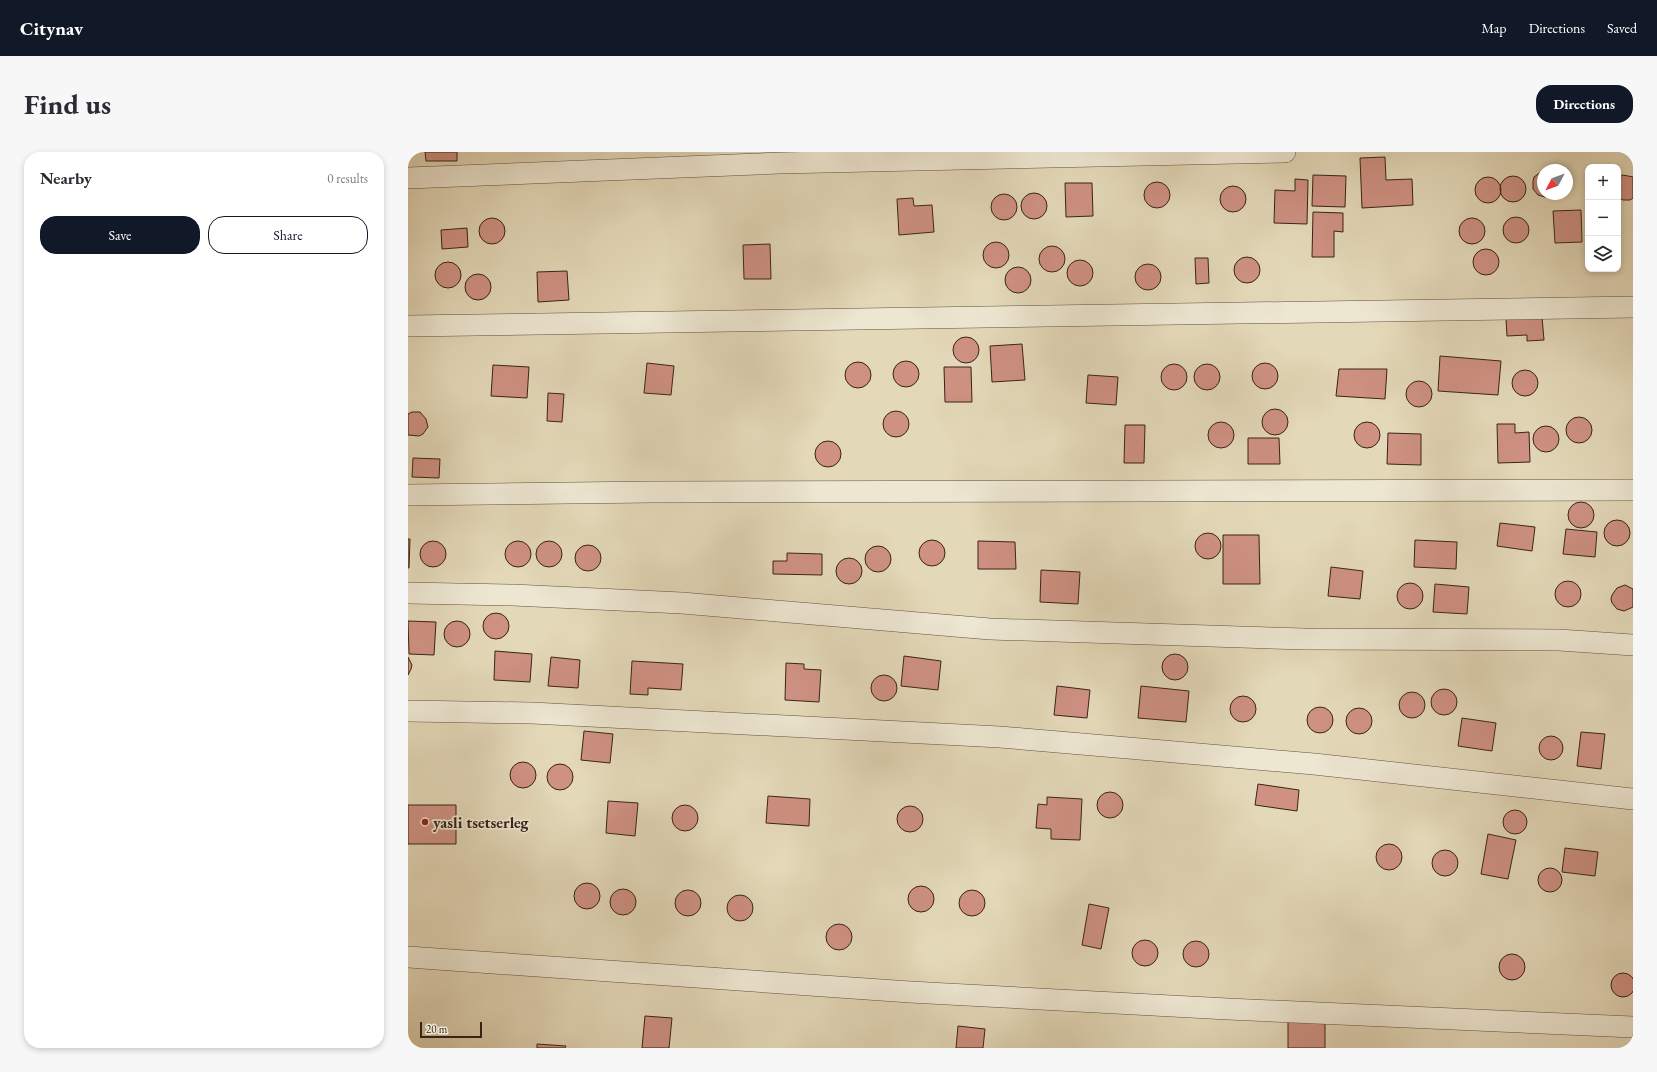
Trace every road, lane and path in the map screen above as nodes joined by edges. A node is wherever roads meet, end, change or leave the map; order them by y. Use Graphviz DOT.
graph roads {
  1 [pos="1285,152"];
  2 [pos="408,178"];
  3 [pos="1633,307"];
  4 [pos="408,326"];
  5 [pos="1633,490"];
  6 [pos="408,495"];
  7 [pos="408,593"];
  8 [pos="1633,645"];
  9 [pos="408,711"];
  10 [pos="1633,799"];
  11 [pos="408,957"];
  12 [pos="1633,1027"];
  1 -- 2 [label="street"];
  3 -- 4 [label="street"];
  5 -- 6 [label="street"];
  7 -- 8 [label="street"];
  9 -- 10 [label="street"];
  11 -- 12 [label="street"];
}
